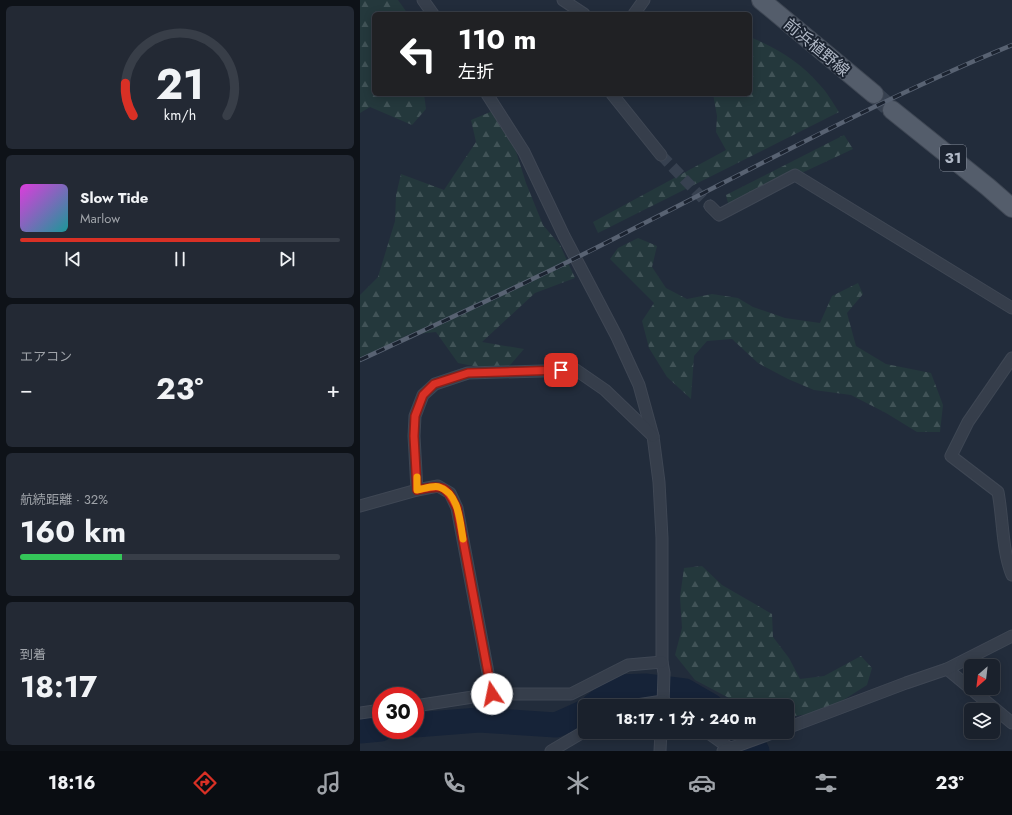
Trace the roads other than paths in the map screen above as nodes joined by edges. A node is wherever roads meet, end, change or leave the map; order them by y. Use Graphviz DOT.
graph roads {
  1 [pos="423,0"];
  2 [pos="563,0"];
  3 [pos="644,0"];
  4 [pos="761,0"];
  5 [pos="432,12"];
  6 [pos="581,12"];
  7 [pos="635,12"];
  8 [pos="874,94"];
  9 [pos="488,96"];
  10 [pos="614,96"];
  11 [pos="892,110"];
  12 [pos="661,155"];
  13 [pos="710,206"];
  14 [pos="1012,208"];
  15 [pos="1012,308"];
  16 [pos="1012,358"];
  17 [pos="653,436"];
  18 [pos="417,490"];
  19 [pos="360,506"];
  20 [pos="1012,575"];
  21 [pos="1012,636"];
  22 [pos="663,667"];
  23 [pos="947,669"];
  24 [pos="492,694"];
  25 [pos="666,699"];
  26 [pos="424,705"];
  27 [pos="372,711"];
  28 [pos="360,713"];
  29 [pos="1012,723"];
  30 [pos="794,725"];
  31 [pos="578,735"];
  32 [pos="661,739"];
  33 [pos="715,739"];
  34 [pos="755,739"];
  35 [pos="727,750"];
  36 [pos="551,751"];
  37 [pos="660,751"];
  1 -- 5 [label="street"];
  2 -- 6 [label="street"];
  3 -- 7 [label="street"];
  4 -- 8 [label="main road, 前浜植野線"];
  9 -- 17 [label="street"];
  10 -- 12 [label="street"];
  11 -- 14 [label="main road, 31"];
  13 -- 15 [label="street"];
  16 -- 20 [label="street"];
  17 -- 18 [label="street"];
  17 -- 22 [label="street"];
  18 -- 19 [label="street"];
  18 -- 24 [label="street"];
  21 -- 23 [label="street"];
  22 -- 24 [label="street"];
  22 -- 25 [label="street"];
  23 -- 29 [label="street"];
  23 -- 30 [label="street"];
  24 -- 26 [label="street"];
  27 -- 28 [label="street"];
  31 -- 36 [label="street"];
  32 -- 37 [label="street"];
  33 -- 35 [label="street"];
  34 -- 35 [label="street"];
}
